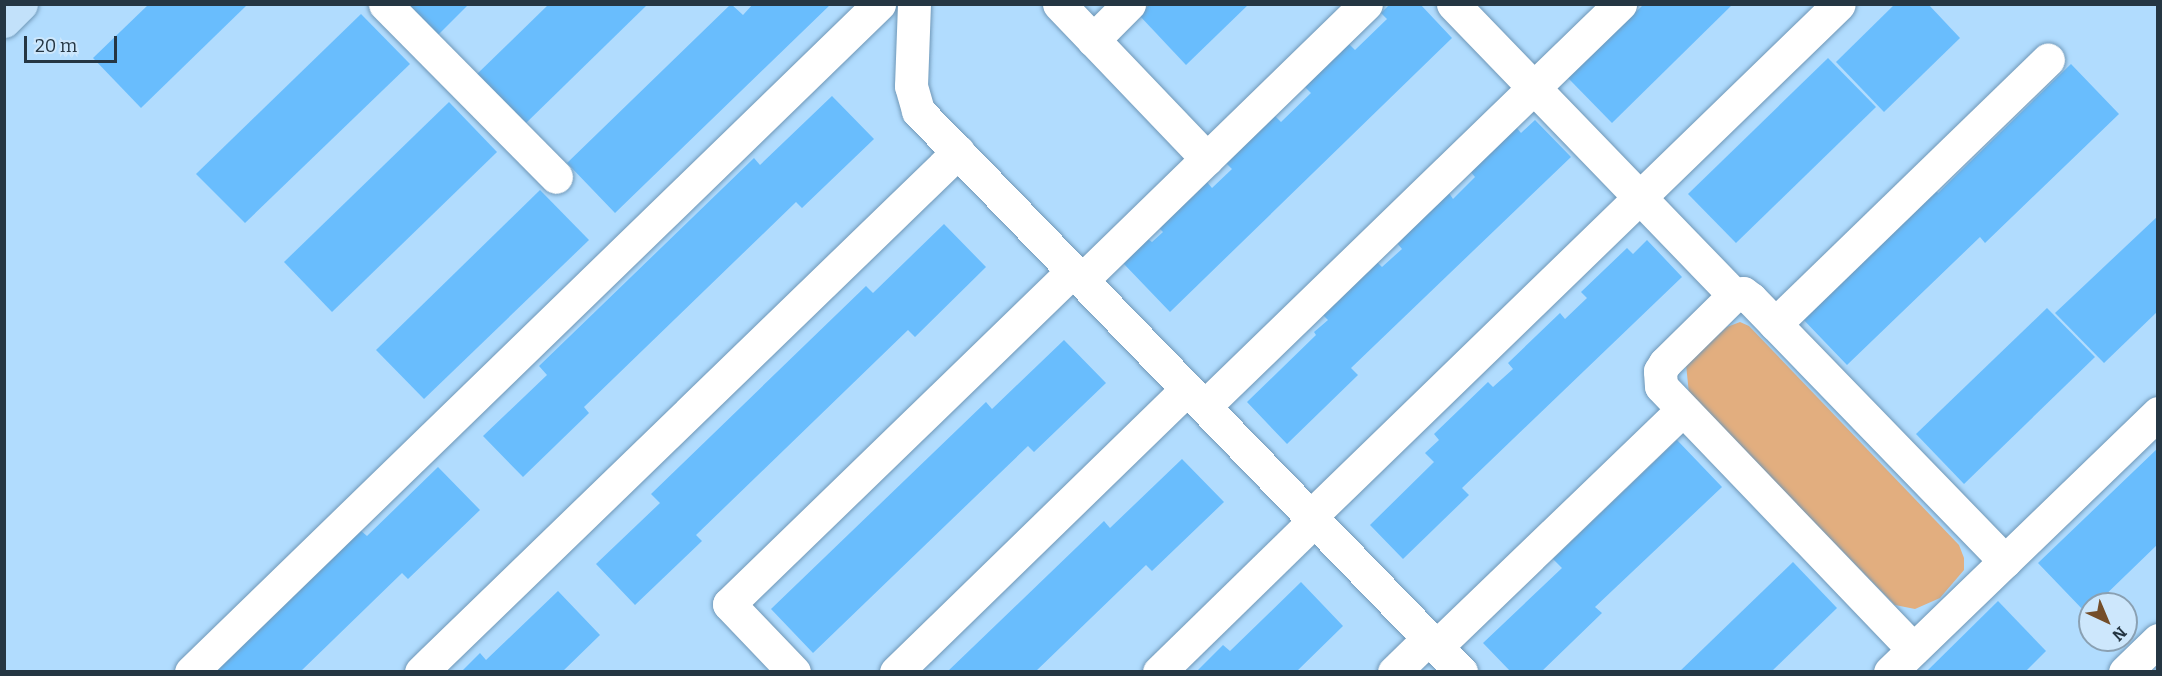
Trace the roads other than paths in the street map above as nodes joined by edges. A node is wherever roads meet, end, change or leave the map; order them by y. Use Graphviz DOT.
graph roads {
  1 [pos="21,4"];
  2 [pos="385,4"];
  3 [pos="879,4"];
  4 [pos="914,4"];
  5 [pos="1059,4"];
  6 [pos="1129,4"];
  7 [pos="1366,4"];
  8 [pos="1453,4"];
  9 [pos="1620,4"];
  10 [pos="1839,4"];
  11 [pos="4,21"];
  12 [pos="1093,40"];
  13 [pos="2048,58"];
  14 [pos="1534,88"];
  15 [pos="958,152"];
  16 [pos="1208,159"];
  17 [pos="556,177"];
  18 [pos="1640,198"];
  19 [pos="1078,275"];
  20 [pos="1734,295"];
  21 [pos="1775,324"];
  22 [pos="1196,398"];
  23 [pos="1682,410"];
  24 [pos="2157,413"];
  25 [pos="1313,518"];
  26 [pos="2004,561"];
  27 [pos="2157,640"];
  28 [pos="1433,642"];
  29 [pos="1913,649"];
  30 [pos="190,672"];
  31 [pos="421,672"];
  32 [pos="795,672"];
  33 [pos="896,672"];
  34 [pos="1159,672"];
  35 [pos="1394,672"];
  36 [pos="1461,672"];
  37 [pos="1890,672"];
  38 [pos="2125,672"];
  1 -- 11 [label="main road"];
  2 -- 17 [label="lane"];
  3 -- 30 [label="lane"];
  4 -- 15 [label="lane"];
  5 -- 12 [label="lane"];
  6 -- 12 [label="lane"];
  7 -- 16 [label="lane"];
  8 -- 14 [label="lane"];
  9 -- 14 [label="lane"];
  10 -- 18 [label="lane"];
  12 -- 16 [label="lane"];
  13 -- 21 [label="lane"];
  14 -- 18 [label="lane"];
  14 -- 22 [label="lane"];
  15 -- 19 [label="lane"];
  15 -- 31 [label="lane"];
  16 -- 19 [label="lane"];
  18 -- 20 [label="lane"];
  18 -- 25 [label="lane"];
  19 -- 22 [label="lane"];
  19 -- 32 [label="lane"];
  20 -- 21 [label="lane"];
  20 -- 23 [label="lane"];
  21 -- 26 [label="lane"];
  22 -- 25 [label="lane"];
  22 -- 33 [label="lane"];
  23 -- 28 [label="lane"];
  23 -- 29 [label="lane"];
  24 -- 26 [label="lane"];
  25 -- 28 [label="lane"];
  25 -- 34 [label="lane"];
  26 -- 29 [label="lane"];
  27 -- 38 [label="lane"];
  28 -- 35 [label="lane"];
  28 -- 36 [label="lane"];
  29 -- 37 [label="lane"];
}
